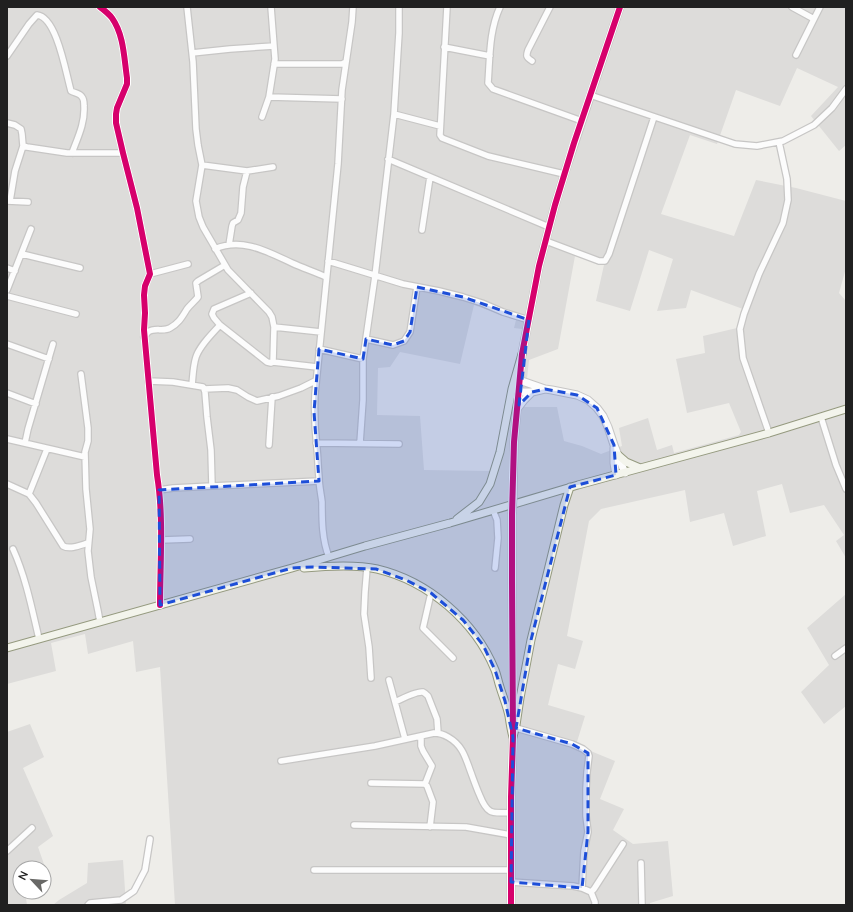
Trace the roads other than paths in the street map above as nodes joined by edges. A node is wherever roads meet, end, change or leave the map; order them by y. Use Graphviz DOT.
graph roads {
  1 [pos="100,7"];
  2 [pos="186,7"];
  3 [pos="271,7"];
  4 [pos="353,7"];
  5 [pos="399,7"];
  6 [pos="447,7"];
  7 [pos="500,7"];
  8 [pos="550,7"];
  9 [pos="620,7"];
  10 [pos="792,7"];
  11 [pos="820,7"];
  12 [pos="814,19"];
  13 [pos="274,46"];
  14 [pos="444,47"];
  15 [pos="192,53"];
  16 [pos="796,55"];
  17 [pos="7,56"];
  18 [pos="490,56"];
  19 [pos="532,60"];
  20 [pos="346,62"];
  21 [pos="274,64"];
  22 [pos="846,89"];
  23 [pos="590,95"];
  24 [pos="269,96"];
  25 [pos="342,99"];
  26 [pos="394,114"];
  27 [pos="262,117"];
  28 [pos="654,117"];
  29 [pos="582,121"];
  30 [pos="7,123"];
  31 [pos="440,126"];
  32 [pos="779,142"];
  33 [pos="22,146"];
  34 [pos="72,153"];
  35 [pos="123,153"];
  36 [pos="388,160"];
  37 [pos="202,165"];
  38 [pos="273,167"];
  39 [pos="247,171"];
  40 [pos="564,174"];
  41 [pos="430,177"];
  42 [pos="9,201"];
  43 [pos="28,202"];
  44 [pos="549,227"];
  45 [pos="31,229"];
  46 [pos="422,230"];
  47 [pos="546,241"];
  48 [pos="229,245"];
  49 [pos="215,249"];
  50 [pos="22,254"];
  51 [pos="328,260"];
  52 [pos="188,264"];
  53 [pos="225,265"];
  54 [pos="7,268"];
  55 [pos="80,268"];
  56 [pos="15,271"];
  57 [pos="150,274"];
  58 [pos="375,276"];
  59 [pos="326,277"];
  60 [pos="417,287"];
  61 [pos="7,290"];
  62 [pos="251,293"];
  63 [pos="7,296"];
  64 [pos="76,314"];
  65 [pos="529,320"];
  66 [pos="220,325"];
  67 [pos="274,327"];
  68 [pos="321,332"];
  69 [pos="144,337"];
  70 [pos="366,339"];
  71 [pos="7,344"];
  72 [pos="53,344"];
  73 [pos="319,349"];
  74 [pos="522,354"];
  75 [pos="49,359"];
  76 [pos="363,359"];
  77 [pos="273,362"];
  78 [pos="317,367"];
  79 [pos="81,374"];
  80 [pos="519,380"];
  81 [pos="148,381"];
  82 [pos="315,381"];
  83 [pos="192,385"];
  84 [pos="204,389"];
  85 [pos="545,390"];
  86 [pos="519,392"];
  87 [pos="532,392"];
  88 [pos="7,393"];
  89 [pos="272,397"];
  90 [pos="36,404"];
  91 [pos="517,409"];
  92 [pos="846,409"];
  93 [pos="821,417"];
  94 [pos="769,433"];
  95 [pos="7,439"];
  96 [pos="25,443"];
  97 [pos="316,443"];
  98 [pos="360,443"];
  99 [pos="399,444"];
  100 [pos="269,445"];
  101 [pos="614,445"];
  102 [pos="47,449"];
  103 [pos="618,455"];
  104 [pos="85,457"];
  105 [pos="640,468"];
  106 [pos="625,472"];
  107 [pos="616,475"];
  108 [pos="319,481"];
  109 [pos="7,484"];
  110 [pos="212,486"];
  111 [pos="570,487"];
  112 [pos="846,489"];
  113 [pos="159,490"];
  114 [pos="29,494"];
  115 [pos="493,510"];
  116 [pos="450,523"];
  117 [pos="190,539"];
  118 [pos="162,540"];
  119 [pos="88,543"];
  120 [pos="13,549"];
  121 [pos="329,557"];
  122 [pos="292,568"];
  123 [pos="367,568"];
  124 [pos="495,568"];
  125 [pos="431,593"];
  126 [pos="160,606"];
  127 [pos="100,622"];
  128 [pos="39,639"];
  129 [pos="7,648"];
  130 [pos="846,648"];
  131 [pos="835,656"];
  132 [pos="453,658"];
  133 [pos="371,678"];
  134 [pos="389,680"];
  135 [pos="395,702"];
  136 [pos="516,728"];
  137 [pos="438,733"];
  138 [pos="421,736"];
  139 [pos="513,737"];
  140 [pos="405,739"];
  141 [pos="281,760"];
  142 [pos="371,783"];
  143 [pos="425,784"];
  144 [pos="511,812"];
  145 [pos="354,825"];
  146 [pos="430,827"];
  147 [pos="32,828"];
  148 [pos="511,835"];
  149 [pos="150,839"];
  150 [pos="623,844"];
  151 [pos="7,851"];
  152 [pos="641,863"];
  153 [pos="314,870"];
  154 [pos="511,870"];
  155 [pos="511,882"];
  156 [pos="582,888"];
  157 [pos="591,892"];
  158 [pos="121,903"];
  159 [pos="88,905"];
  160 [pos="510,905"];
  161 [pos="595,905"];
  162 [pos="642,905"];
  1 -- 35 [label="street"];
  2 -- 15 [label="street"];
  3 -- 13 [label="street"];
  4 -- 20 [label="street"];
  5 -- 26 [label="street"];
  6 -- 14 [label="street"];
  7 -- 18 [label="street"];
  8 -- 19 [label="street"];
  9 -- 23 [label="street"];
  10 -- 12 [label="street"];
  11 -- 12 [label="street"];
  12 -- 16 [label="street"];
  13 -- 15 [label="street"];
  13 -- 21 [label="street"];
  14 -- 18 [label="street"];
  14 -- 31 [label="street"];
  15 -- 37 [label="street"];
  17 -- 34 [label="street"];
  18 -- 29 [label="street"];
  20 -- 21 [label="street"];
  20 -- 25 [label="street"];
  21 -- 24 [label="street"];
  22 -- 32 [label="street"];
  23 -- 28 [label="street"];
  23 -- 29 [label="street"];
  24 -- 25 [label="street"];
  24 -- 27 [label="street"];
  25 -- 51 [label="street"];
  26 -- 31 [label="street"];
  26 -- 36 [label="street"];
  28 -- 32 [label="street"];
  28 -- 47 [label="street"];
  29 -- 40 [label="street"];
  30 -- 33 [label="street"];
  31 -- 40 [label="street"];
  32 -- 94 [label="street"];
  33 -- 34 [label="street"];
  33 -- 42 [label="street"];
  34 -- 35 [label="street"];
  35 -- 57 [label="street"];
  36 -- 41 [label="street"];
  36 -- 58 [label="street"];
  37 -- 39 [label="street"];
  37 -- 49 [label="street"];
  38 -- 39 [label="street"];
  39 -- 48 [label="street"];
  40 -- 44 [label="street"];
  41 -- 44 [label="street"];
  41 -- 46 [label="street"];
  42 -- 43 [label="street"];
  44 -- 47 [label="street"];
  45 -- 50 [label="street"];
  47 -- 65 [label="street"];
  48 -- 49 [label="street"];
  48 -- 59 [label="street"];
  49 -- 53 [label="street"];
  50 -- 55 [label="street"];
  50 -- 56 [label="street"];
  51 -- 58 [label="street"];
  51 -- 59 [label="street"];
  52 -- 57 [label="street"];
  53 -- 62 [label="street"];
  53 -- 69 [label="street"];
  54 -- 56 [label="street"];
  56 -- 61 [label="street"];
  57 -- 69 [label="street"];
  58 -- 60 [label="street"];
  58 -- 70 [label="street"];
  59 -- 68 [label="street"];
  60 -- 65 [label="street"];
  60 -- 70 [label="street"];
  62 -- 66 [label="street"];
  62 -- 67 [label="street"];
  63 -- 64 [label="street"];
  65 -- 74 [label="street"];
  66 -- 77 [label="street"];
  66 -- 83 [label="street"];
  67 -- 68 [label="street"];
  67 -- 77 [label="street"];
  68 -- 73 [label="street"];
  69 -- 81 [label="street"];
  70 -- 76 [label="street"];
  71 -- 75 [label="street"];
  72 -- 75 [label="street"];
  73 -- 76 [label="street"];
  73 -- 78 [label="street"];
  74 -- 80 [label="street"];
  74 -- 116 [label="main road"];
  75 -- 90 [label="street"];
  76 -- 98 [label="street"];
  77 -- 78 [label="street"];
  78 -- 82 [label="street"];
  79 -- 104 [label="street"];
  80 -- 85 [label="street"];
  80 -- 86 [label="street"];
  81 -- 83 [label="street"];
  81 -- 113 [label="street"];
  82 -- 89 [label="street"];
  82 -- 97 [label="street"];
  83 -- 84 [label="street"];
  84 -- 89 [label="street"];
  84 -- 110 [label="street"];
  85 -- 87 [label="street"];
  85 -- 101 [label="street"];
  86 -- 87 [label="street"];
  86 -- 91 [label="street"];
  87 -- 91 [label="street"];
  88 -- 90 [label="street"];
  89 -- 100 [label="street"];
  90 -- 96 [label="street"];
  91 -- 139 [label="street, bridge"];
  92 -- 93 [label="main road"];
  93 -- 94 [label="main road"];
  93 -- 112 [label="street"];
  94 -- 105 [label="main road"];
  95 -- 96 [label="street"];
  96 -- 102 [label="street"];
  97 -- 98 [label="street"];
  97 -- 108 [label="street"];
  98 -- 99 [label="street"];
  101 -- 103 [label="street"];
  101 -- 107 [label="street"];
  102 -- 104 [label="street"];
  102 -- 114 [label="street"];
  103 -- 105 [label="main road"];
  103 -- 106 [label="street"];
  104 -- 119 [label="street"];
  105 -- 106 [label="main road"];
  106 -- 107 [label="main road"];
  107 -- 111 [label="main road"];
  108 -- 110 [label="street"];
  108 -- 121 [label="street"];
  109 -- 114 [label="street"];
  110 -- 113 [label="street"];
  111 -- 115 [label="main road"];
  111 -- 136 [label="main road"];
  113 -- 118 [label="street"];
  114 -- 119 [label="street"];
  115 -- 116 [label="main road"];
  115 -- 124 [label="street"];
  116 -- 121 [label="main road"];
  117 -- 118 [label="street"];
  118 -- 126 [label="street"];
  119 -- 127 [label="street"];
  120 -- 128 [label="street"];
  121 -- 122 [label="main road"];
  122 -- 123 [label="main road"];
  122 -- 126 [label="main road"];
  123 -- 125 [label="main road"];
  123 -- 133 [label="street"];
  125 -- 132 [label="street"];
  125 -- 139 [label="main road"];
  126 -- 127 [label="main road"];
  127 -- 128 [label="main road"];
  128 -- 129 [label="main road"];
  130 -- 131 [label="street"];
  134 -- 135 [label="street"];
  135 -- 137 [label="street"];
  135 -- 140 [label="street"];
  136 -- 139 [label="main road"];
  136 -- 156 [label="street"];
  137 -- 138 [label="street"];
  137 -- 144 [label="street"];
  138 -- 140 [label="street"];
  138 -- 143 [label="street"];
  139 -- 144 [label="street"];
  140 -- 141 [label="street"];
  142 -- 143 [label="street"];
  143 -- 146 [label="street"];
  144 -- 148 [label="street"];
  145 -- 146 [label="street"];
  146 -- 148 [label="street"];
  147 -- 151 [label="street"];
  148 -- 154 [label="street"];
  149 -- 158 [label="street"];
  150 -- 157 [label="street"];
  152 -- 162 [label="street"];
  153 -- 154 [label="street"];
  154 -- 155 [label="street"];
  155 -- 156 [label="street"];
  155 -- 160 [label="street"];
  156 -- 157 [label="street"];
  157 -- 161 [label="street"];
  158 -- 159 [label="street"];
}
